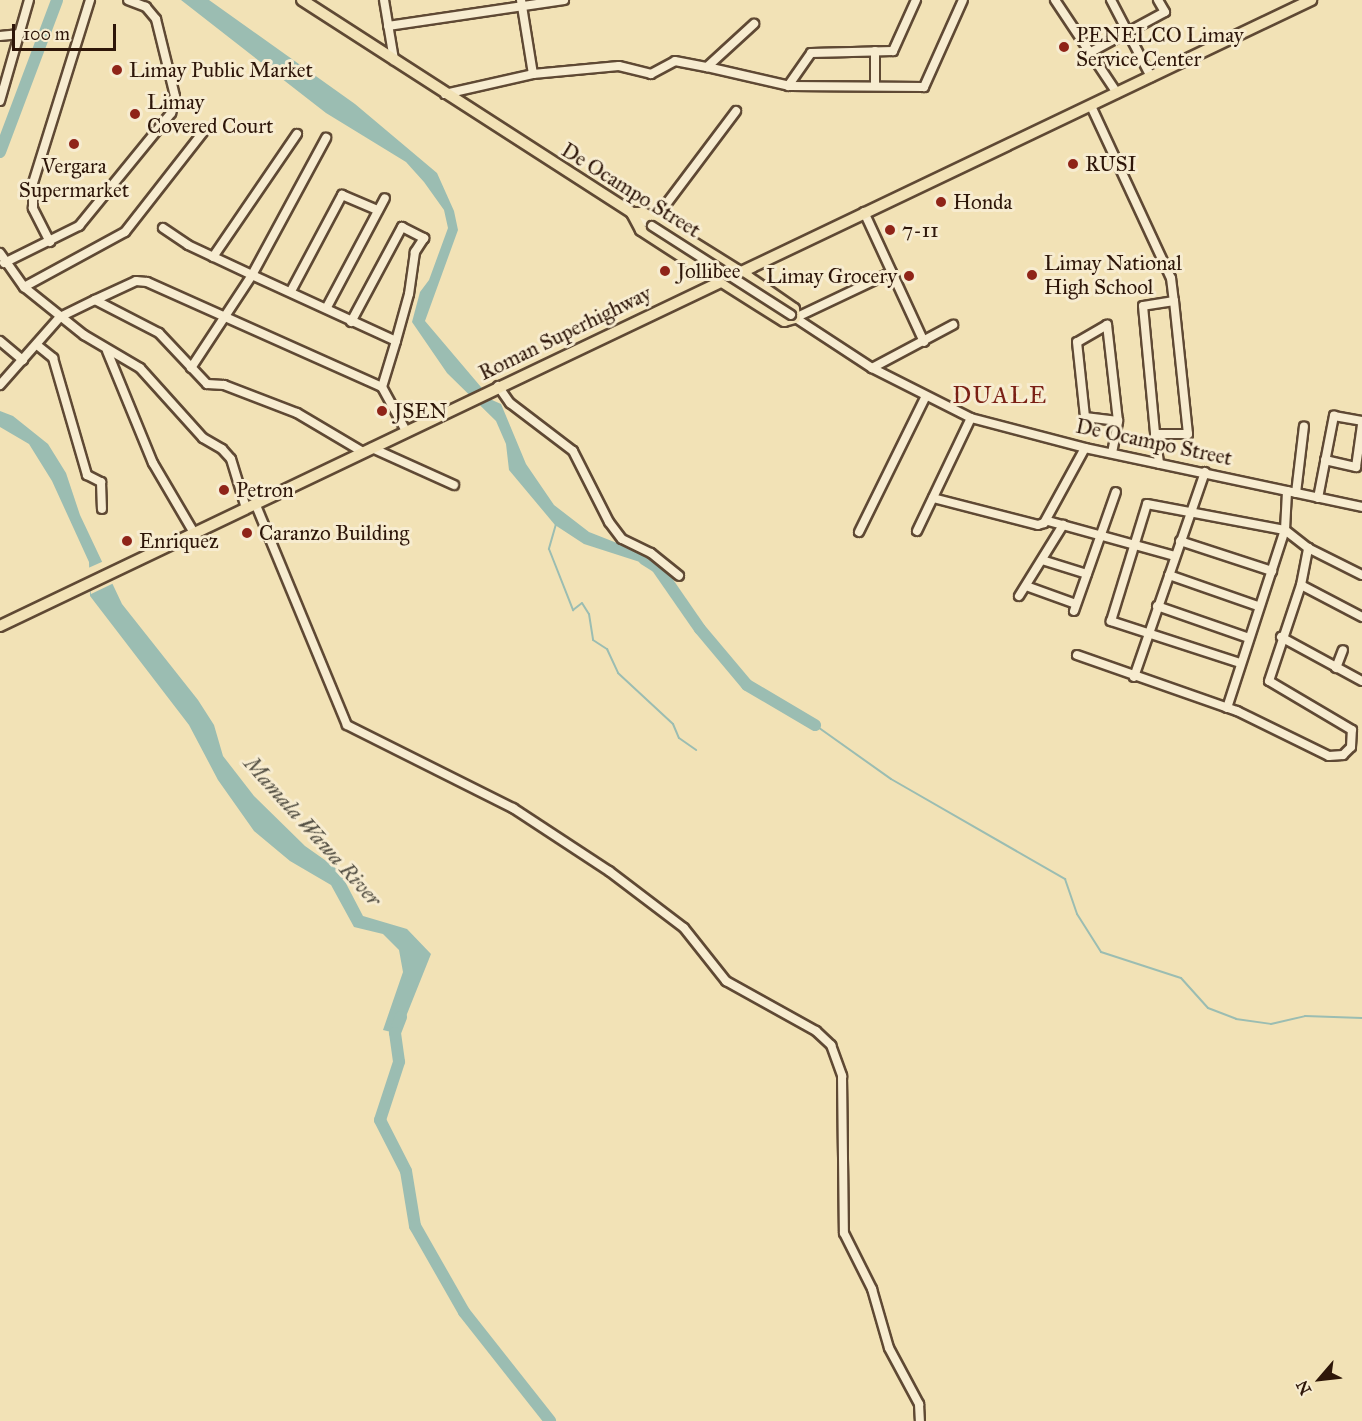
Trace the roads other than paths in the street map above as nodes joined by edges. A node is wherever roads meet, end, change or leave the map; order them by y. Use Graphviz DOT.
graph roads {
  1 [pos="29,0"];
  2 [pos="90,0"];
  3 [pos="128,0"];
  4 [pos="302,0"];
  5 [pos="384,0"];
  6 [pos="564,0"];
  7 [pos="916,0"];
  8 [pos="963,0"];
  9 [pos="1055,0"];
  10 [pos="1111,0"];
  11 [pos="1158,0"];
  12 [pos="1311,0"];
  13 [pos="521,3"];
  14 [pos="754,24"];
  15 [pos="388,26"];
  16 [pos="1128,32"];
  17 [pos="20,34"];
  18 [pos="0,36"];
  19 [pos="875,51"];
  20 [pos="1091,52"];
  21 [pos="394,60"];
  22 [pos="706,67"];
  23 [pos="533,74"];
  24 [pos="1151,77"];
  25 [pos="788,86"];
  26 [pos="876,86"];
  27 [pos="1117,93"];
  28 [pos="445,94"];
  29 [pos="1,95"];
  30 [pos="1091,106"];
  31 [pos="736,111"];
  32 [pos="203,132"];
  33 [pos="297,134"];
  34 [pos="326,138"];
  35 [pos="385,198"];
  36 [pos="378,210"];
  37 [pos="864,212"];
  38 [pos="632,213"];
  39 [pos="653,222"];
  40 [pos="163,228"];
  41 [pos="50,242"];
  42 [pos="0,253"];
  43 [pos="213,257"];
  44 [pos="4,263"];
  45 [pos="738,272"];
  46 [pos="892,272"];
  47 [pos="252,275"];
  48 [pos="721,281"];
  49 [pos="24,286"];
  50 [pos="291,291"];
  51 [pos="95,300"];
  52 [pos="1174,301"];
  53 [pos="327,307"];
  54 [pos="60,317"];
  55 [pos="793,317"];
  56 [pos="226,318"];
  57 [pos="351,322"];
  58 [pos="953,325"];
  59 [pos="0,340"];
  60 [pos="396,341"];
  61 [pos="924,342"];
  62 [pos="37,345"];
  63 [pos="107,351"];
  64 [pos="23,360"];
  65 [pos="191,368"];
  66 [pos="872,368"];
  67 [pos="0,385"];
  68 [pos="382,387"];
  69 [pos="493,388"];
  70 [pos="925,398"];
  71 [pos="971,418"];
  72 [pos="1118,422"];
  73 [pos="1362,423"];
  74 [pos="1304,426"];
  75 [pos="406,431"];
  76 [pos="1155,434"];
  77 [pos="1085,448"];
  78 [pos="367,450"];
  79 [pos="1112,453"];
  80 [pos="1325,460"];
  81 [pos="1159,464"];
  82 [pos="1205,472"];
  83 [pos="454,485"];
  84 [pos="1116,492"];
  85 [pos="1291,492"];
  86 [pos="933,498"];
  87 [pos="1318,498"];
  88 [pos="250,506"];
  89 [pos="1362,507"];
  90 [pos="102,509"];
  91 [pos="1192,513"];
  92 [pos="1048,521"];
  93 [pos="1063,525"];
  94 [pos="1285,530"];
  95 [pos="917,531"];
  96 [pos="859,532"];
  97 [pos="194,533"];
  98 [pos="1101,535"];
  99 [pos="1180,541"];
  100 [pos="1134,545"];
  101 [pos="1308,548"];
  102 [pos="1175,556"];
  103 [pos="1042,560"];
  104 [pos="1272,571"];
  105 [pos="1087,574"];
  106 [pos="1168,575"];
  107 [pos="1362,575"];
  108 [pos="679,576"];
  109 [pos="1301,585"];
  110 [pos="1026,586"];
  111 [pos="1019,596"];
  112 [pos="1157,606"];
  113 [pos="1257,606"];
  114 [pos="1362,618"];
  115 [pos="0,626"];
  116 [pos="1148,633"];
  117 [pos="1281,637"];
  118 [pos="1249,638"];
  119 [pos="1343,650"];
  120 [pos="1077,655"];
  121 [pos="1240,663"];
  122 [pos="1336,668"];
  123 [pos="1134,677"];
  124 [pos="1362,681"];
  125 [pos="1227,708"];
  126 [pos="920,1421"];
  1 -- 17 [label="street"];
  2 -- 41 [label="street"];
  3 -- 41 [label="street"];
  4 -- 21 [label="main road, De Ocampo Street"];
  5 -- 15 [label="street"];
  6 -- 13 [label="street"];
  7 -- 19 [label="street"];
  8 -- 26 [label="street"];
  9 -- 20 [label="street"];
  10 -- 16 [label="street"];
  11 -- 16 [label="street"];
  12 -- 24 [label="main road, Roman Superhighway"];
  13 -- 15 [label="street"];
  13 -- 23 [label="street"];
  14 -- 22 [label="street"];
  15 -- 21 [label="street"];
  16 -- 20 [label="street"];
  16 -- 24 [label="street"];
  17 -- 18 [label="street"];
  17 -- 29 [label="street"];
  19 -- 25 [label="street"];
  19 -- 26 [label="street"];
  20 -- 27 [label="street"];
  21 -- 28 [label="main road, De Ocampo Street"];
  22 -- 23 [label="street"];
  22 -- 25 [label="street"];
  23 -- 28 [label="street"];
  24 -- 27 [label="main road, Roman Superhighway"];
  25 -- 26 [label="street"];
  27 -- 30 [label="main road, Roman Superhighway"];
  28 -- 38 [label="main road, De Ocampo Street"];
  30 -- 37 [label="main road, Roman Superhighway"];
  30 -- 52 [label="street"];
  31 -- 39 [label="street"];
  32 -- 49 [label="street"];
  33 -- 43 [label="street"];
  34 -- 47 [label="street"];
  35 -- 36 [label="street"];
  36 -- 50 [label="street"];
  36 -- 53 [label="street"];
  37 -- 45 [label="main road, Roman Superhighway"];
  37 -- 46 [label="street"];
  38 -- 39 [label="main road"];
  38 -- 48 [label="main road"];
  39 -- 45 [label="main road"];
  39 -- 55 [label="street, De Ocampo Street, bridge"];
  40 -- 43 [label="street"];
  41 -- 44 [label="street"];
  42 -- 44 [label="street"];
  43 -- 47 [label="street"];
  44 -- 49 [label="street"];
  45 -- 48 [label="main road, Roman Superhighway"];
  45 -- 55 [label="main road"];
  46 -- 55 [label="street"];
  46 -- 61 [label="street"];
  47 -- 50 [label="street"];
  47 -- 56 [label="street"];
  48 -- 55 [label="main road"];
  48 -- 69 [label="main road, Roman Superhighway"];
  49 -- 54 [label="street"];
  50 -- 53 [label="street"];
  51 -- 54 [label="street"];
  51 -- 56 [label="street"];
  51 -- 65 [label="street"];
  52 -- 76 [label="street"];
  52 -- 76 [label="street"];
  53 -- 57 [label="street"];
  54 -- 62 [label="street"];
  54 -- 63 [label="street"];
  55 -- 66 [label="street, De Ocampo Street"];
  56 -- 65 [label="street"];
  56 -- 68 [label="street"];
  57 -- 60 [label="street"];
  57 -- 60 [label="street"];
  58 -- 61 [label="street"];
  59 -- 64 [label="street"];
  60 -- 68 [label="street"];
  61 -- 66 [label="street"];
  62 -- 64 [label="street"];
  62 -- 90 [label="street"];
  63 -- 88 [label="street"];
  63 -- 97 [label="street"];
  64 -- 67 [label="street"];
  65 -- 78 [label="street"];
  66 -- 70 [label="street, De Ocampo Street"];
  68 -- 75 [label="street"];
  69 -- 75 [label="main road, Roman Superhighway"];
  69 -- 108 [label="street"];
  70 -- 71 [label="street, De Ocampo Street"];
  70 -- 96 [label="street"];
  71 -- 77 [label="street, De Ocampo Street"];
  71 -- 86 [label="street"];
  72 -- 72 [label="street"];
  72 -- 79 [label="street"];
  73 -- 80 [label="street"];
  73 -- 80 [label="street"];
  74 -- 85 [label="street"];
  75 -- 78 [label="main road, Roman Superhighway"];
  76 -- 81 [label="street"];
  77 -- 79 [label="street, De Ocampo Street"];
  77 -- 92 [label="street"];
  78 -- 83 [label="street"];
  78 -- 88 [label="main road, Roman Superhighway"];
  79 -- 81 [label="street, De Ocampo Street"];
  80 -- 87 [label="street"];
  81 -- 82 [label="street, De Ocampo Street"];
  82 -- 85 [label="street, De Ocampo Street"];
  82 -- 91 [label="street"];
  84 -- 98 [label="street"];
  85 -- 87 [label="street, De Ocampo Street"];
  85 -- 94 [label="street"];
  86 -- 92 [label="street"];
  86 -- 95 [label="street"];
  87 -- 89 [label="street, De Ocampo Street"];
  88 -- 97 [label="main road, Roman Superhighway"];
  88 -- 126 [label="street"];
  91 -- 94 [label="street"];
  91 -- 99 [label="street"];
  91 -- 100 [label="street"];
  92 -- 93 [label="street"];
  93 -- 98 [label="street"];
  93 -- 103 [label="street"];
  94 -- 101 [label="street"];
  94 -- 104 [label="street"];
  97 -- 115 [label="main road, Roman Superhighway"];
  98 -- 100 [label="street"];
  98 -- 105 [label="street"];
  99 -- 102 [label="street"];
  99 -- 104 [label="street"];
  100 -- 102 [label="street"];
  100 -- 116 [label="street"];
  101 -- 107 [label="street"];
  101 -- 109 [label="street"];
  102 -- 106 [label="street"];
  103 -- 105 [label="street"];
  103 -- 110 [label="street"];
  104 -- 113 [label="street"];
  105 -- 110 [label="street"];
  106 -- 112 [label="street"];
  106 -- 113 [label="street"];
  109 -- 114 [label="street"];
  109 -- 117 [label="street"];
  110 -- 111 [label="street"];
  112 -- 116 [label="street"];
  112 -- 118 [label="street"];
  113 -- 118 [label="street"];
  116 -- 121 [label="street"];
  116 -- 123 [label="street"];
  117 -- 122 [label="street"];
  117 -- 125 [label="street"];
  118 -- 121 [label="street"];
  119 -- 122 [label="street"];
  120 -- 123 [label="street"];
  121 -- 125 [label="street"];
  122 -- 124 [label="street"];
  123 -- 125 [label="street"];
}
